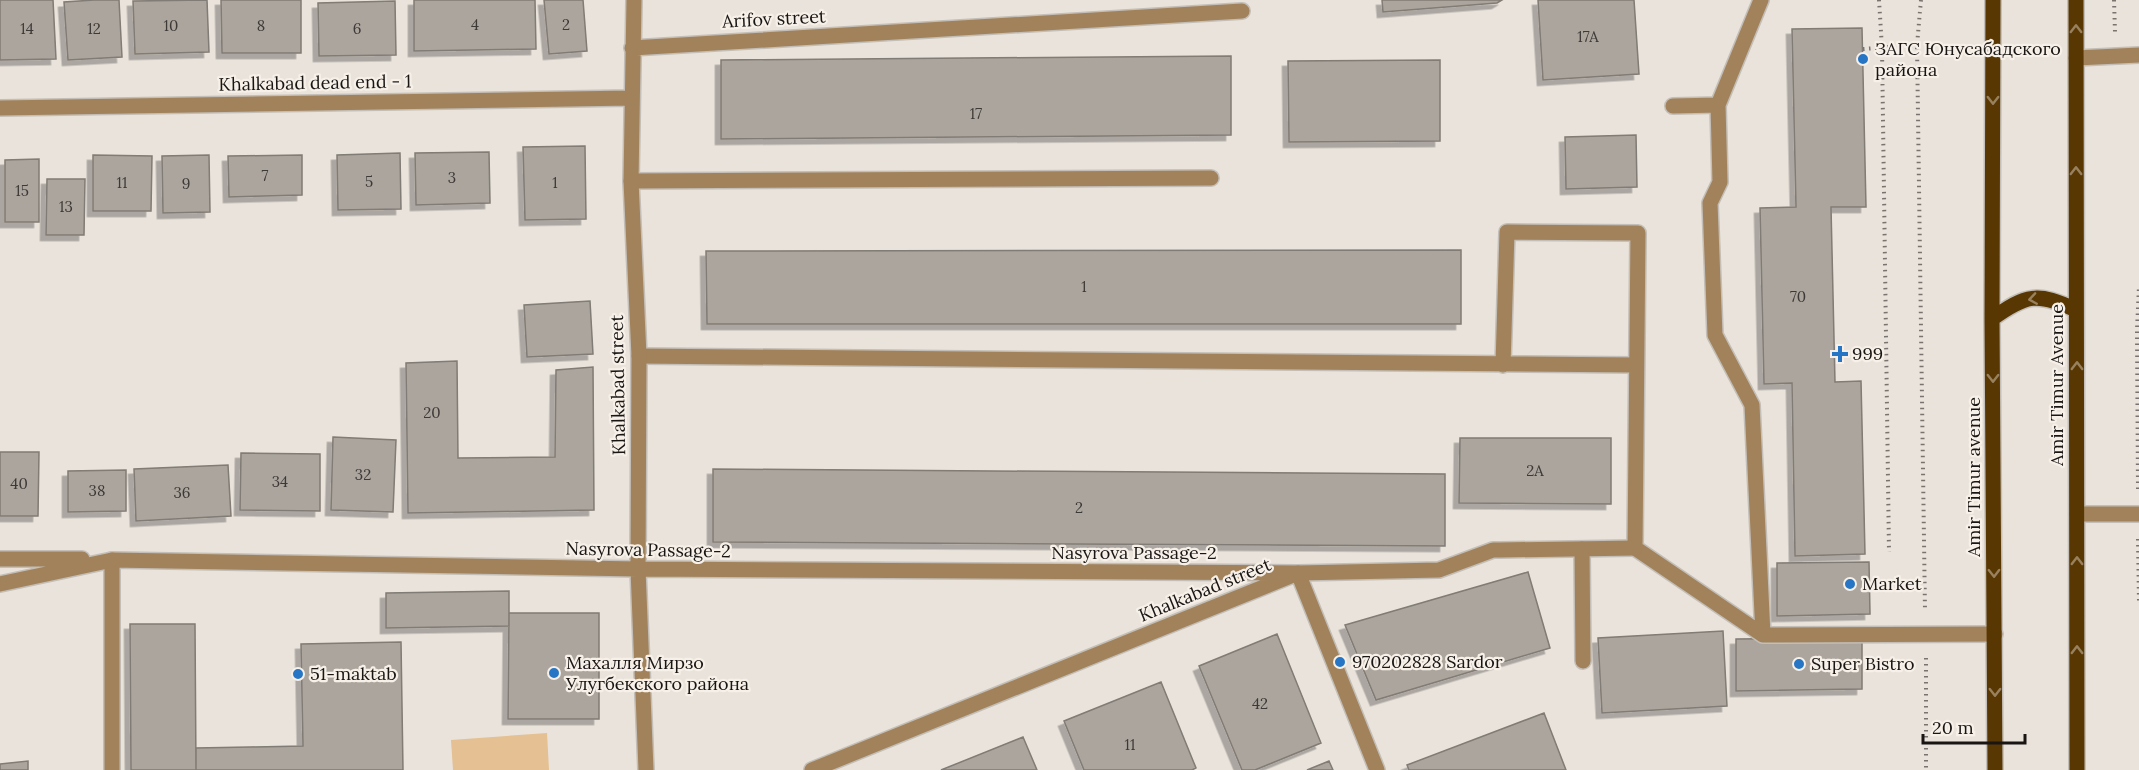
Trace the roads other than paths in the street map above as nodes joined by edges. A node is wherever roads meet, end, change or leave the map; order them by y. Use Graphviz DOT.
graph roads {
  1 [pos="634,0"];
  2 [pos="1761,0"];
  3 [pos="1993,0"];
  4 [pos="2076,0"];
  5 [pos="1242,11"];
  6 [pos="632,48"];
  7 [pos="2139,55"];
  8 [pos="2076,58"];
  9 [pos="631,98"];
  10 [pos="1718,105"];
  11 [pos="1673,106"];
  12 [pos="0,108"];
  13 [pos="1211,178"];
  14 [pos="631,181"];
  15 [pos="2076,310"];
  16 [pos="1992,319"];
  17 [pos="639,356"];
  18 [pos="1503,365"];
  19 [pos="1636,365"];
  20 [pos="2077,514"];
  21 [pos="2139,514"];
  22 [pos="1635,548"];
  23 [pos="1581,549"];
  24 [pos="0,559"];
  25 [pos="112,560"];
  26 [pos="638,569"];
  27 [pos="1298,573"];
  28 [pos="0,584"];
  29 [pos="1995,634"];
  30 [pos="1763,635"];
  31 [pos="1583,661"];
  32 [pos="112,770"];
  33 [pos="646,770"];
  34 [pos="812,770"];
  35 [pos="1377,770"];
  36 [pos="1995,770"];
  37 [pos="2077,770"];
  1 -- 6 [label="street, Khalkabad street"];
  2 -- 10 [label="street"];
  3 -- 16 [label="main road, one-way"];
  8 -- 4 [label="main road, Amir Timur Avenue, one-way"];
  5 -- 6 [label="street, Arifov street"];
  6 -- 9 [label="street, Khalkabad street"];
  7 -- 8 [label="street"];
  15 -- 8 [label="main road, Amir Timur Avenue, one-way"];
  9 -- 12 [label="street, Khalkabad dead end - 1"];
  9 -- 14 [label="street, Khalkabad street"];
  10 -- 11 [label="street"];
  10 -- 30 [label="street"];
  13 -- 14 [label="street"];
  14 -- 17 [label="street, Khalkabad street"];
  15 -- 16 [label="main road, one-way"];
  20 -- 15 [label="main road, Amir Timur Avenue, one-way"];
  16 -- 29 [label="main road, Amir Timur avenue, one-way"];
  17 -- 18 [label="street"];
  17 -- 26 [label="street, Khalkabad street"];
  18 -- 19 [label="street"];
  18 -- 19 [label="street"];
  19 -- 22 [label="street"];
  20 -- 21 [label="street"];
  37 -- 20 [label="main road, Amir Timur Avenue, one-way"];
  22 -- 23 [label="street, Khalkabad street"];
  22 -- 30 [label="street"];
  23 -- 27 [label="street, Khalkabad street"];
  23 -- 31 [label="street"];
  24 -- 25 [label="street"];
  25 -- 26 [label="street, Nasyrova Passage-2"];
  25 -- 28 [label="street, Nasyrova Passage-2"];
  25 -- 32 [label="street"];
  26 -- 27 [label="street, Nasyrova Passage-2"];
  26 -- 33 [label="street, Khalkabad street"];
  27 -- 34 [label="street, Khalkabad street"];
  27 -- 35 [label="street"];
  29 -- 30 [label="street"];
  29 -- 36 [label="main road, one-way"];
}
